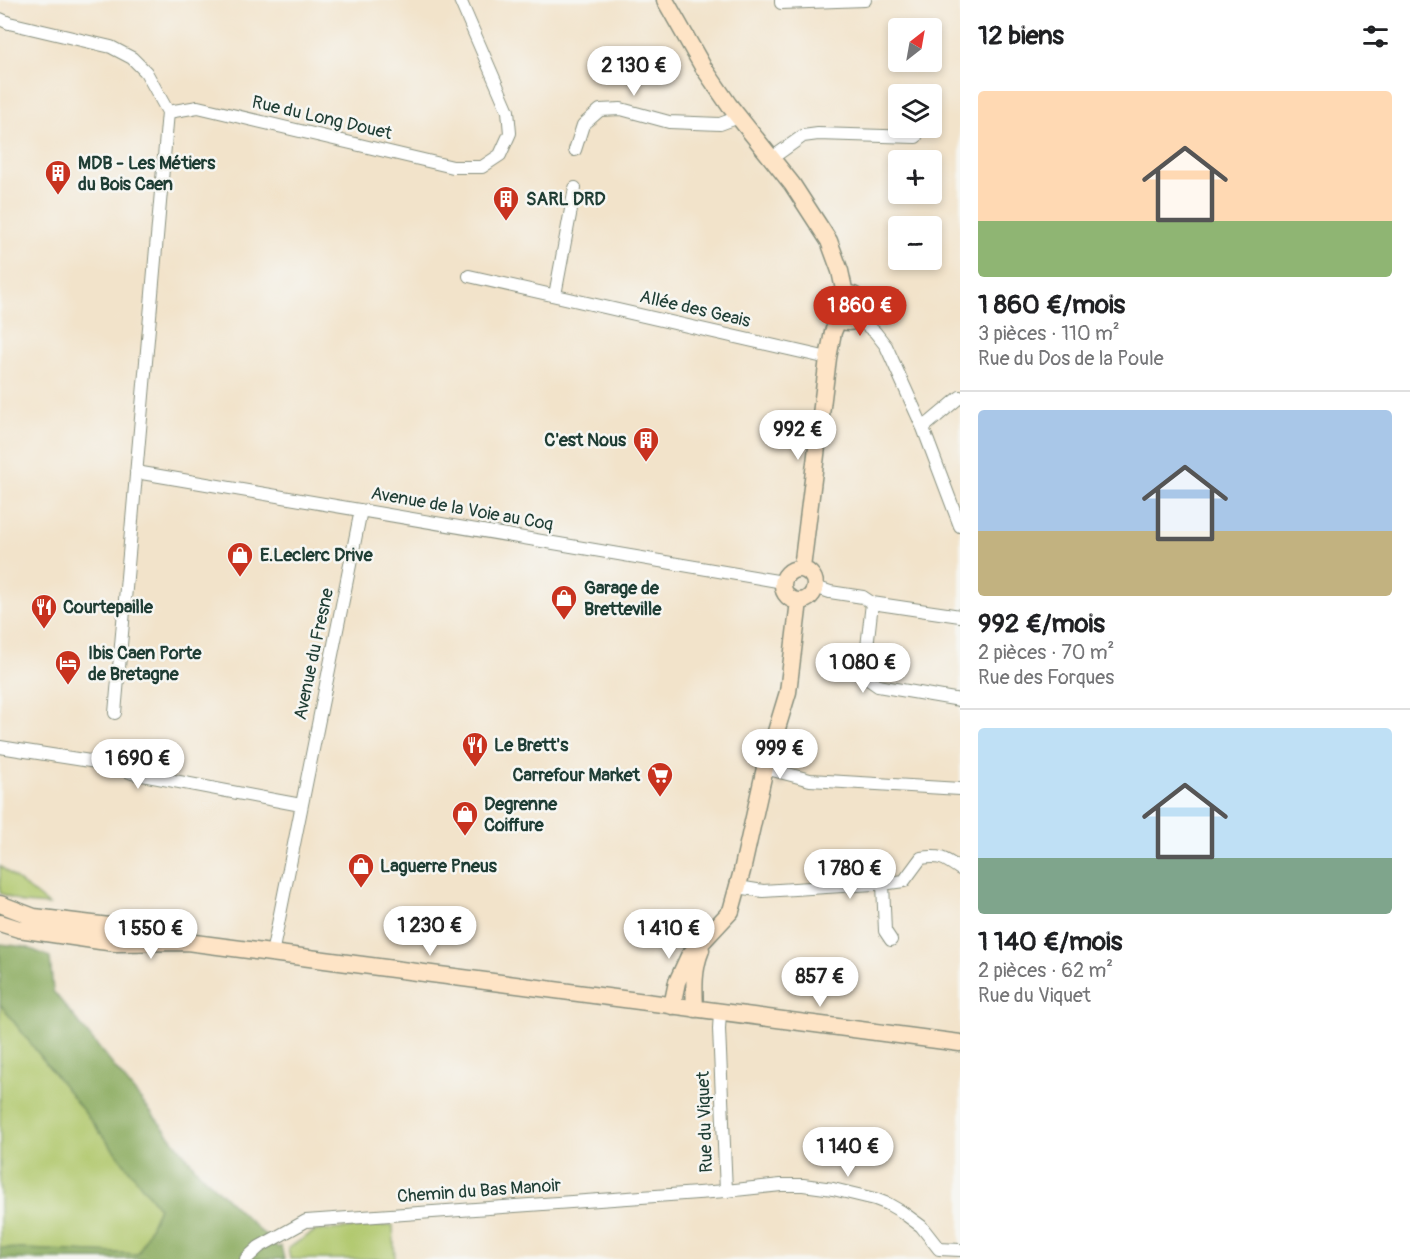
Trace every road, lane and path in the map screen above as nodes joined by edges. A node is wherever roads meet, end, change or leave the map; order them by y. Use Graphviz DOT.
graph roads {
  1 [pos="460,0"];
  2 [pos="665,0"];
  3 [pos="781,0"];
  4 [pos="865,0"];
  5 [pos="0,19"];
  6 [pos="168,112"];
  7 [pos="739,117"];
  8 [pos="888,136"];
  9 [pos="575,150"];
  10 [pos="772,158"];
  11 [pos="575,188"];
  12 [pos="469,276"];
  13 [pos="845,294"];
  14 [pos="555,295"];
  15 [pos="858,319"];
  16 [pos="838,320"];
  17 [pos="828,358"];
  18 [pos="960,397"];
  19 [pos="923,428"];
  20 [pos="136,472"];
  21 [pos="361,510"];
  22 [pos="960,526"];
  23 [pos="802,568"];
  24 [pos="783,582"];
  25 [pos="815,587"];
  26 [pos="799,601"];
  27 [pos="872,603"];
  28 [pos="958,614"];
  29 [pos="960,700"];
  30 [pos="115,713"];
  31 [pos="0,747"];
  32 [pos="765,768"];
  33 [pos="960,789"];
  34 [pos="301,805"];
  35 [pos="960,868"];
  36 [pos="883,884"];
  37 [pos="738,887"];
  38 [pos="0,904"];
  39 [pos="0,923"];
  40 [pos="708,935"];
  41 [pos="891,940"];
  42 [pos="187,942"];
  43 [pos="272,954"];
  44 [pos="672,1006"];
  45 [pos="695,1009"];
  46 [pos="720,1012"];
  47 [pos="960,1043"];
  48 [pos="726,1191"];
  49 [pos="960,1250"];
  50 [pos="936,1254"];
  51 [pos="246,1259"];
  1 -- 6 [label="street, Rue du Long Douet"];
  2 -- 7 [label="street"];
  3 -- 4 [label="street"];
  5 -- 6 [label="street"];
  6 -- 20 [label="street"];
  7 -- 9 [label="street"];
  7 -- 10 [label="street"];
  8 -- 10 [label="street"];
  10 -- 13 [label="street"];
  11 -- 14 [label="street"];
  12 -- 14 [label="street, Allée des Geais"];
  13 -- 15 [label="street"];
  13 -- 16 [label="street"];
  14 -- 17 [label="street, Allée des Geais"];
  15 -- 16 [label="street"];
  15 -- 19 [label="street"];
  16 -- 17 [label="street"];
  17 -- 23 [label="street"];
  18 -- 19 [label="street"];
  19 -- 22 [label="street"];
  20 -- 21 [label="street, Avenue de la Voie au Coq"];
  20 -- 30 [label="street"];
  21 -- 24 [label="street, Avenue de la Voie au Coq"];
  21 -- 34 [label="street, Avenue du Fresne"];
  23 -- 24 [label="street"];
  23 -- 25 [label="street"];
  24 -- 26 [label="street"];
  25 -- 26 [label="street"];
  25 -- 27 [label="street"];
  26 -- 32 [label="street"];
  27 -- 28 [label="street"];
  27 -- 29 [label="street"];
  31 -- 34 [label="street"];
  32 -- 33 [label="street"];
  32 -- 37 [label="street"];
  34 -- 43 [label="street, Avenue du Fresne"];
  35 -- 36 [label="street"];
  36 -- 37 [label="street"];
  36 -- 41 [label="street"];
  37 -- 40 [label="street"];
  38 -- 42 [label="street"];
  39 -- 42 [label="street"];
  40 -- 44 [label="street"];
  40 -- 45 [label="street"];
  42 -- 43 [label="street"];
  43 -- 44 [label="street"];
  44 -- 45 [label="street"];
  45 -- 46 [label="street"];
  46 -- 47 [label="street"];
  46 -- 48 [label="street, Rue du Viquet"];
  48 -- 50 [label="street, Rue du Viquet"];
  48 -- 51 [label="street, Chemin du Bas Manoir"];
  49 -- 50 [label="street, Rue du Viquet"];
}
